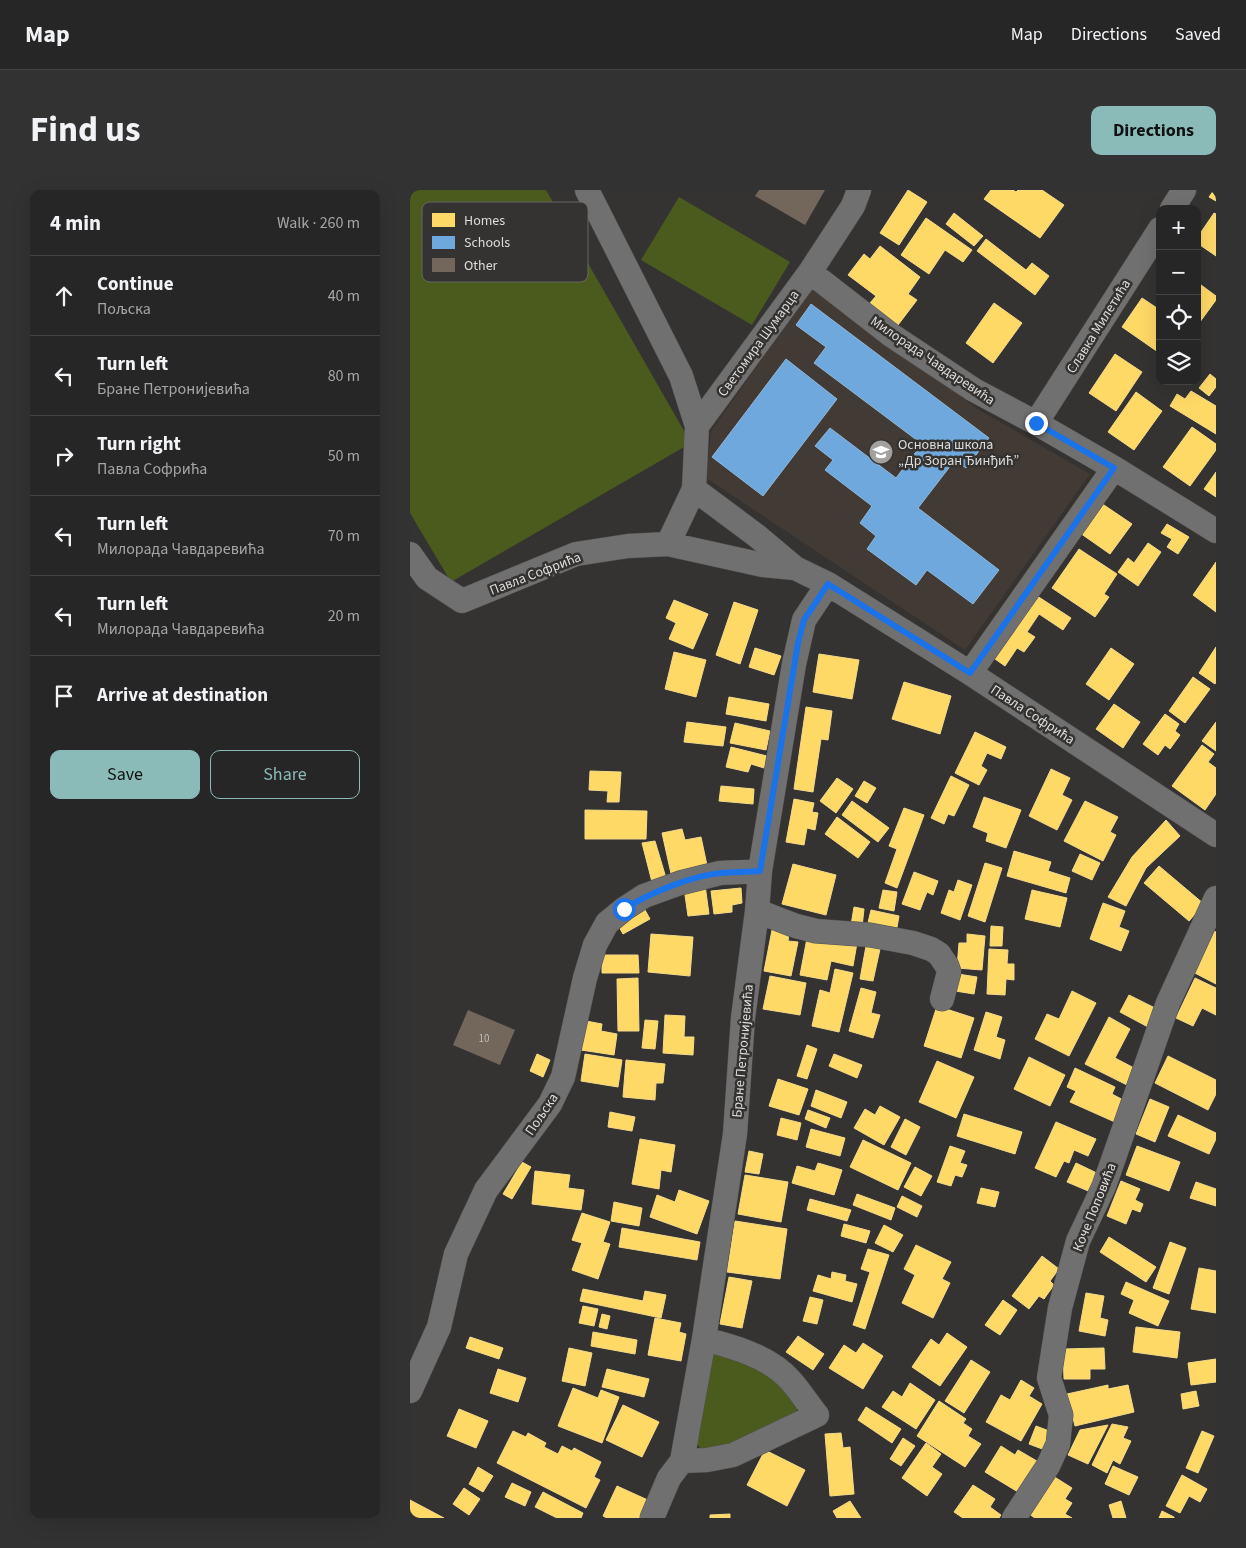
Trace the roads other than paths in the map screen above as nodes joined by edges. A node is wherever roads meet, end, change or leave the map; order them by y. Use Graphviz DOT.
graph roads {
  1 [pos="587,190"];
  2 [pos="1184,190"];
  3 [pos="856,198"];
  4 [pos="1175,205"];
  5 [pos="1156,234"];
  6 [pos="810,272"];
  7 [pos="1036,423"];
  8 [pos="697,426"];
  9 [pos="1114,468"];
  10 [pos="694,489"];
  11 [pos="1216,531"];
  12 [pos="668,544"];
  13 [pos="410,554"];
  14 [pos="795,568"];
  15 [pos="828,584"];
  16 [pos="970,673"];
  17 [pos="1216,833"];
  18 [pos="760,871"];
  19 [pos="1216,898"];
  20 [pos="757,911"];
  21 [pos="942,999"];
  22 [pos="704,1340"];
  23 [pos="410,1391"];
  24 [pos="682,1461"];
  25 [pos="652,1518"];
  26 [pos="1014,1518"];
  1 -- 8 [label="street"];
  2 -- 4 [label="street"];
  3 -- 6 [label="street, Светомира Шумарца"];
  5 -- 7 [label="street, Славка Милетића"];
  6 -- 7 [label="street, Милорада Чавдаревића"];
  6 -- 8 [label="street, Светомира Шумарца"];
  7 -- 9 [label="street, Милорада Чавдаревића"];
  8 -- 10 [label="street"];
  9 -- 11 [label="street, Милорада Чавдаревића"];
  9 -- 16 [label="street"];
  10 -- 12 [label="street"];
  10 -- 14 [label="street, Павла Софрића"];
  12 -- 13 [label="street, Павла Софрића"];
  12 -- 14 [label="street, Павла Софрића"];
  14 -- 15 [label="street, Павла Софрића"];
  15 -- 16 [label="street, Павла Софрића"];
  15 -- 18 [label="street, Бране Петронијевића"];
  16 -- 17 [label="street, Павла Софрића"];
  18 -- 20 [label="street, Бране Петронијевића"];
  18 -- 23 [label="street, Пољска"];
  19 -- 26 [label="street, Коче Поповића"];
  20 -- 21 [label="street"];
  20 -- 22 [label="street, Бране Петронијевића"];
  22 -- 24 [label="street, Бране Петронијевића"];
  22 -- 24 [label="street"];
  24 -- 25 [label="street, Бране Петронијевића"];
}
